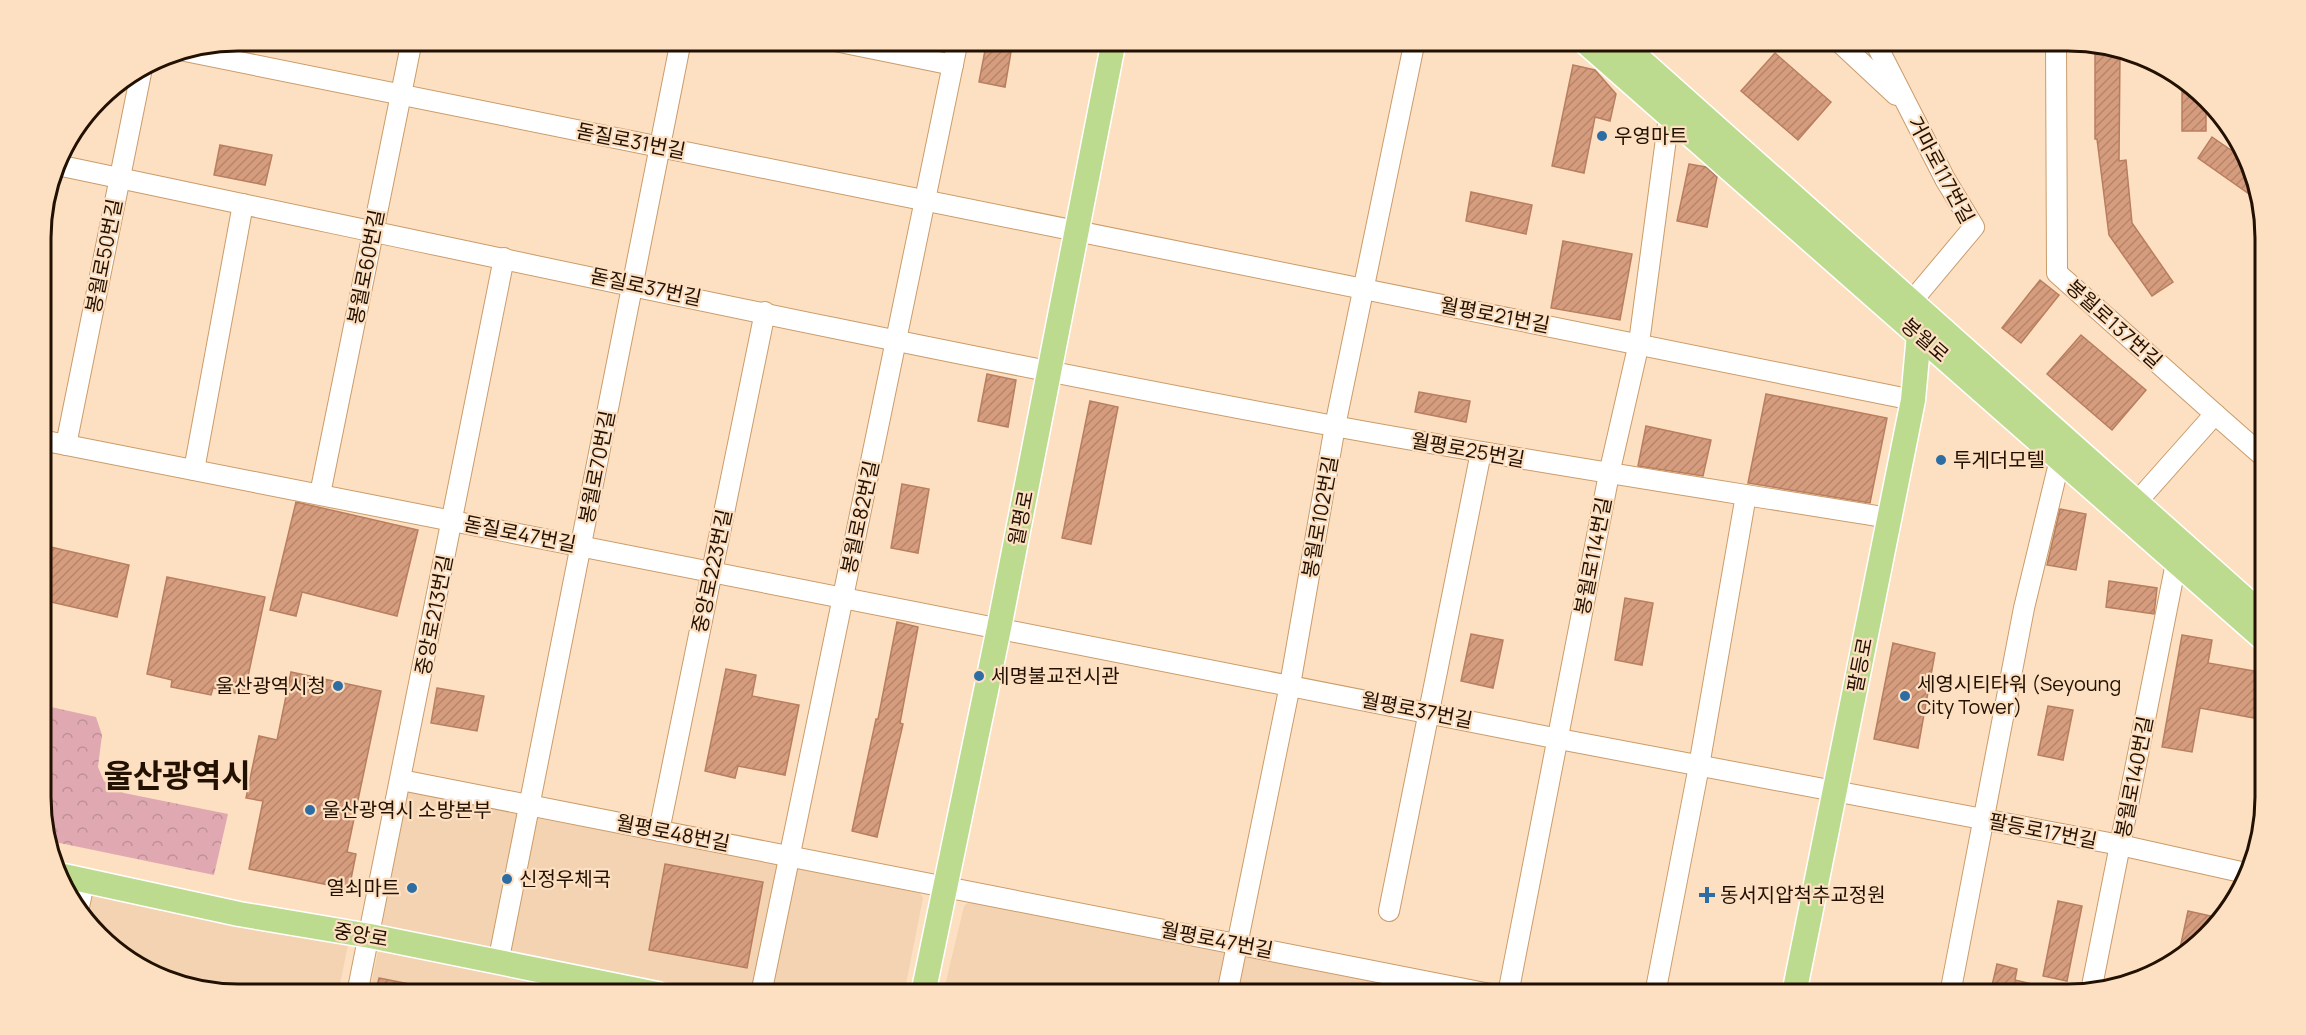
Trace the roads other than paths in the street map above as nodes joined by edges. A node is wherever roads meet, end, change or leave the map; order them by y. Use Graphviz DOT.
graph roads {
  1 [pos="410,51"];
  2 [pos="679,51"];
  3 [pos="884,51"];
  4 [pos="956,51"];
  5 [pos="1112,51"];
  6 [pos="1413,51"];
  7 [pos="1596,51"];
  8 [pos="1630,51"];
  9 [pos="1849,51"];
  10 [pos="1880,51"];
  11 [pos="2056,51"];
  12 [pos="203,55"];
  13 [pos="953,65"];
  14 [pos="140,78"];
  15 [pos="401,94"];
  16 [pos="1907,105"];
  17 [pos="1670,116"];
  18 [pos="660,147"];
  19 [pos="65,167"];
  20 [pos="120,178"];
  21 [pos="925,201"];
  22 [pos="243,204"];
  23 [pos="373,231"];
  24 [pos="1077,231"];
  25 [pos="504,258"];
  26 [pos="633,285"];
  27 [pos="1365,289"];
  28 [pos="1906,309"];
  29 [pos="765,312"];
  30 [pos="1918,334"];
  31 [pos="897,339"];
  32 [pos="1639,343"];
  33 [pos="1049,371"];
  34 [pos="1913,400"];
  35 [pos="2215,414"];
  36 [pos="1335,426"];
  37 [pos="51,442"];
  38 [pos="66,445"];
  39 [pos="2255,449"];
  40 [pos="1481,452"];
  41 [pos="2060,459"];
  42 [pos="194,470"];
  43 [pos="1609,474"];
  44 [pos="320,494"];
  45 [pos="1746,495"];
  46 [pos="2130,510"];
  47 [pos="1889,518"];
  48 [pos="453,520"];
  49 [pos="581,546"];
  50 [pos="2176,563"];
  51 [pos="712,571"];
  52 [pos="843,597"];
  53 [pos="2255,609"];
  54 [pos="999,628"];
  55 [pos="2255,631"];
  56 [pos="1290,685"];
  57 [pos="1428,712"];
  58 [pos="1558,739"];
  59 [pos="1699,766"];
  60 [pos="401,780"];
  61 [pos="1835,792"];
  62 [pos="530,805"];
  63 [pos="1983,820"];
  64 [pos="659,831"];
  65 [pos="2120,845"];
  66 [pos="790,856"];
  67 [pos="2240,872"];
  68 [pos="74,877"];
  69 [pos="944,885"];
  70 [pos="1389,911"];
  71 [pos="370,936"];
  72 [pos="1235,944"];
  73 [pos="498,963"];
  74 [pos="2093,982"];
  75 [pos="359,984"];
  76 [pos="600,984"];
  77 [pos="763,984"];
  78 [pos="925,984"];
  79 [pos="1229,984"];
  80 [pos="1439,984"];
  81 [pos="1510,984"];
  82 [pos="1657,984"];
  83 [pos="1796,984"];
  84 [pos="1952,984"];
  1 -- 15 [label="street, 봉월로60번길"];
  2 -- 18 [label="street, 봉월로70번길"];
  3 -- 13 [label="street"];
  4 -- 13 [label="street, 봉월로82번길"];
  5 -- 24 [label="main road, 월평로"];
  6 -- 27 [label="street, 봉월로102번길"];
  7 -- 17 [label="main road, 봉월로"];
  8 -- 28 [label="main road"];
  9 -- 16 [label="street"];
  10 -- 16 [label="street, 거마로117번길"];
  11 -- 35 [label="street, 봉월로137번길"];
  12 -- 15 [label="street, 돋질로31번길"];
  13 -- 21 [label="street, 봉월로82번길"];
  14 -- 20 [label="street, 봉월로50번길"];
  15 -- 18 [label="street, 돋질로31번길"];
  15 -- 23 [label="street, 봉월로60번길"];
  16 -- 28 [label="street, 거마로117번길"];
  17 -- 28 [label="main road, 봉월로"];
  17 -- 32 [label="street, 봉월로114번길"];
  18 -- 21 [label="street, 돋질로31번길"];
  18 -- 26 [label="street, 봉월로70번길"];
  19 -- 20 [label="street, 돋질로37번길"];
  20 -- 22 [label="street, 돋질로37번길"];
  20 -- 38 [label="street, 봉월로50번길"];
  21 -- 24 [label="street, 돋질로31번길"];
  21 -- 31 [label="street, 봉월로82번길"];
  22 -- 23 [label="street, 돋질로37번길"];
  22 -- 42 [label="street"];
  23 -- 25 [label="street, 돋질로37번길"];
  23 -- 44 [label="street, 봉월로60번길"];
  24 -- 27 [label="street, 월평로21번길"];
  24 -- 33 [label="main road, 월평로"];
  25 -- 26 [label="street, 돋질로37번길"];
  25 -- 48 [label="street, 중앙로213번길"];
  26 -- 29 [label="street, 돋질로37번길"];
  26 -- 49 [label="street, 봉월로70번길"];
  27 -- 32 [label="street, 월평로21번길"];
  27 -- 36 [label="street, 봉월로102번길"];
  28 -- 30 [label="main road, 봉월로"];
  28 -- 46 [label="main road"];
  29 -- 31 [label="street, 돋질로37번길"];
  29 -- 51 [label="street, 중앙로223번길"];
  30 -- 34 [label="main road, 팔등로"];
  30 -- 41 [label="main road, 봉월로"];
  31 -- 33 [label="street, 돋질로37번길"];
  31 -- 52 [label="street, 봉월로82번길"];
  32 -- 34 [label="street, 월평로21번길"];
  32 -- 43 [label="street, 봉월로114번길"];
  33 -- 36 [label="street, 월평로25번길"];
  33 -- 54 [label="main road, 월평로"];
  34 -- 47 [label="main road, 팔등로"];
  35 -- 39 [label="street, 봉월로137번길"];
  35 -- 46 [label="street"];
  36 -- 40 [label="street, 월평로25번길"];
  36 -- 56 [label="street, 봉월로102번길"];
  37 -- 38 [label="street, 돋질로47번길"];
  38 -- 42 [label="street, 돋질로47번길"];
  40 -- 43 [label="street, 월평로25번길"];
  40 -- 57 [label="street"];
  41 -- 46 [label="main road, 봉월로"];
  41 -- 63 [label="street"];
  42 -- 44 [label="street, 돋질로47번길"];
  43 -- 45 [label="street, 월평로25번길"];
  43 -- 58 [label="street, 봉월로114번길"];
  44 -- 48 [label="street, 돋질로47번길"];
  45 -- 47 [label="street, 월평로25번길"];
  45 -- 59 [label="street"];
  46 -- 50 [label="main road, 봉월로"];
  46 -- 53 [label="main road"];
  47 -- 61 [label="main road, 팔등로"];
  48 -- 49 [label="street, 돋질로47번길"];
  48 -- 60 [label="street, 중앙로213번길"];
  49 -- 51 [label="street, 돋질로47번길"];
  49 -- 62 [label="street, 봉월로70번길"];
  50 -- 55 [label="main road, 봉월로"];
  50 -- 65 [label="street, 봉월로140번길"];
  51 -- 52 [label="street, 돋질로47번길"];
  51 -- 64 [label="street, 중앙로223번길"];
  52 -- 54 [label="street, 돋질로47번길"];
  52 -- 66 [label="street, 봉월로82번길"];
  54 -- 56 [label="street, 월평로37번길"];
  54 -- 69 [label="main road, 월평로"];
  56 -- 57 [label="street, 월평로37번길"];
  56 -- 72 [label="street, 봉월로102번길"];
  57 -- 58 [label="street, 월평로37번길"];
  57 -- 70 [label="street"];
  58 -- 59 [label="street, 월평로37번길"];
  58 -- 81 [label="street, 봉월로114번길"];
  59 -- 61 [label="street, 월평로37번길"];
  59 -- 82 [label="street"];
  60 -- 62 [label="street, 월평로48번길"];
  60 -- 71 [label="street, 중앙로213번길"];
  61 -- 63 [label="street, 팔등로17번길"];
  61 -- 83 [label="main road, 팔등로"];
  62 -- 64 [label="street, 월평로48번길"];
  62 -- 73 [label="street, 봉월로70번길"];
  63 -- 65 [label="street, 팔등로17번길"];
  63 -- 84 [label="street"];
  64 -- 66 [label="street, 월평로48번길"];
  65 -- 67 [label="street, 팔등로17번길"];
  65 -- 74 [label="street, 봉월로140번길"];
  66 -- 69 [label="street, 월평로48번길"];
  66 -- 77 [label="street, 봉월로82번길"];
  68 -- 71 [label="main road, 중앙로"];
  69 -- 72 [label="street, 월평로47번길"];
  69 -- 78 [label="main road, 월평로"];
  71 -- 73 [label="main road, 중앙로"];
  71 -- 75 [label="street, 중앙로213번길"];
  72 -- 79 [label="street, 봉월로102번길"];
  72 -- 80 [label="street, 월평로47번길"];
  73 -- 76 [label="main road, 중앙로"];
}
